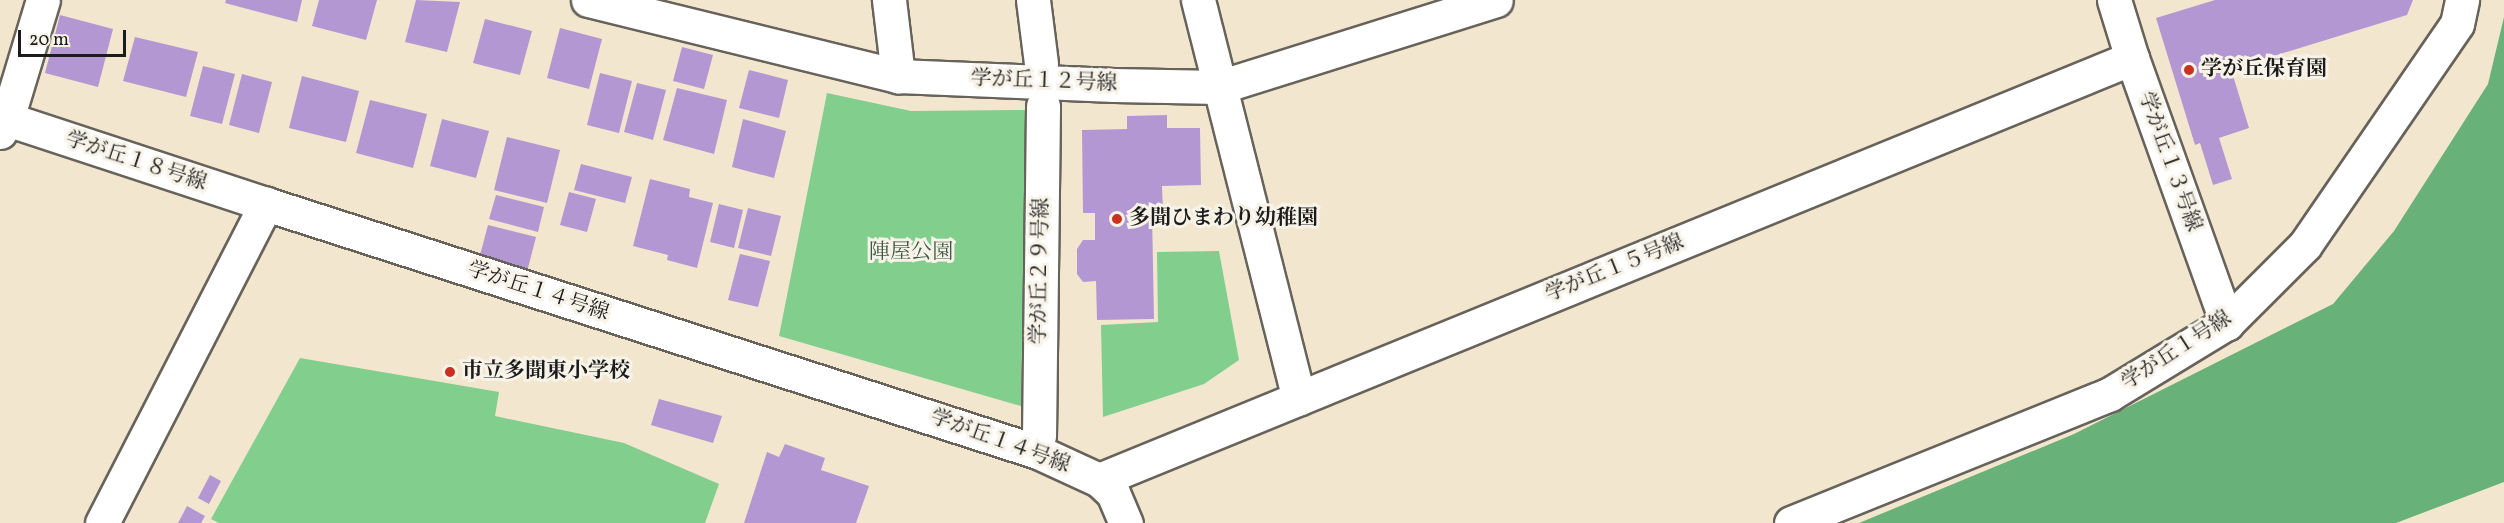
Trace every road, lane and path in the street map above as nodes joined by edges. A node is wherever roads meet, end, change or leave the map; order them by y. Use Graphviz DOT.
graph roads {
  1 [pos="43,0"];
  2 [pos="588,0"];
  3 [pos="889,0"];
  4 [pos="1033,0"];
  5 [pos="1198,0"];
  6 [pos="1496,0"];
  7 [pos="2114,0"];
  8 [pos="2462,0"];
  9 [pos="2132,58"];
  10 [pos="1041,63"];
  11 [pos="898,76"];
  12 [pos="1219,87"];
  13 [pos="1043,106"];
  14 [pos="3,126"];
  15 [pos="266,204"];
  16 [pos="2227,323"];
  17 [pos="1299,398"];
  18 [pos="1039,436"];
  19 [pos="1099,480"];
  20 [pos="102,523"];
  21 [pos="1126,523"];
  22 [pos="1791,523"];
  1 -- 14 [label="street"];
  2 -- 11 [label="street, 学が丘１２号線"];
  3 -- 11 [label="street"];
  4 -- 10 [label="street"];
  5 -- 12 [label="street"];
  6 -- 12 [label="street, 学が丘１２号線"];
  7 -- 9 [label="street, 学が丘１３号線"];
  8 -- 16 [label="street, 学が丘１号線"];
  9 -- 16 [label="street, 学が丘１３号線"];
  9 -- 17 [label="street, 学が丘１５号線"];
  11 -- 12 [label="street, 学が丘１２号線"];
  12 -- 17 [label="street"];
  13 -- 18 [label="street, 学が丘２９号線"];
  14 -- 15 [label="street, 学が丘１８号線"];
  15 -- 19 [label="street, 学が丘１４号線"];
  15 -- 20 [label="street"];
  16 -- 22 [label="street, 学が丘１号線"];
  17 -- 19 [label="street, 学が丘１５号線"];
  19 -- 21 [label="street, 学が丘１４号線"];
}
